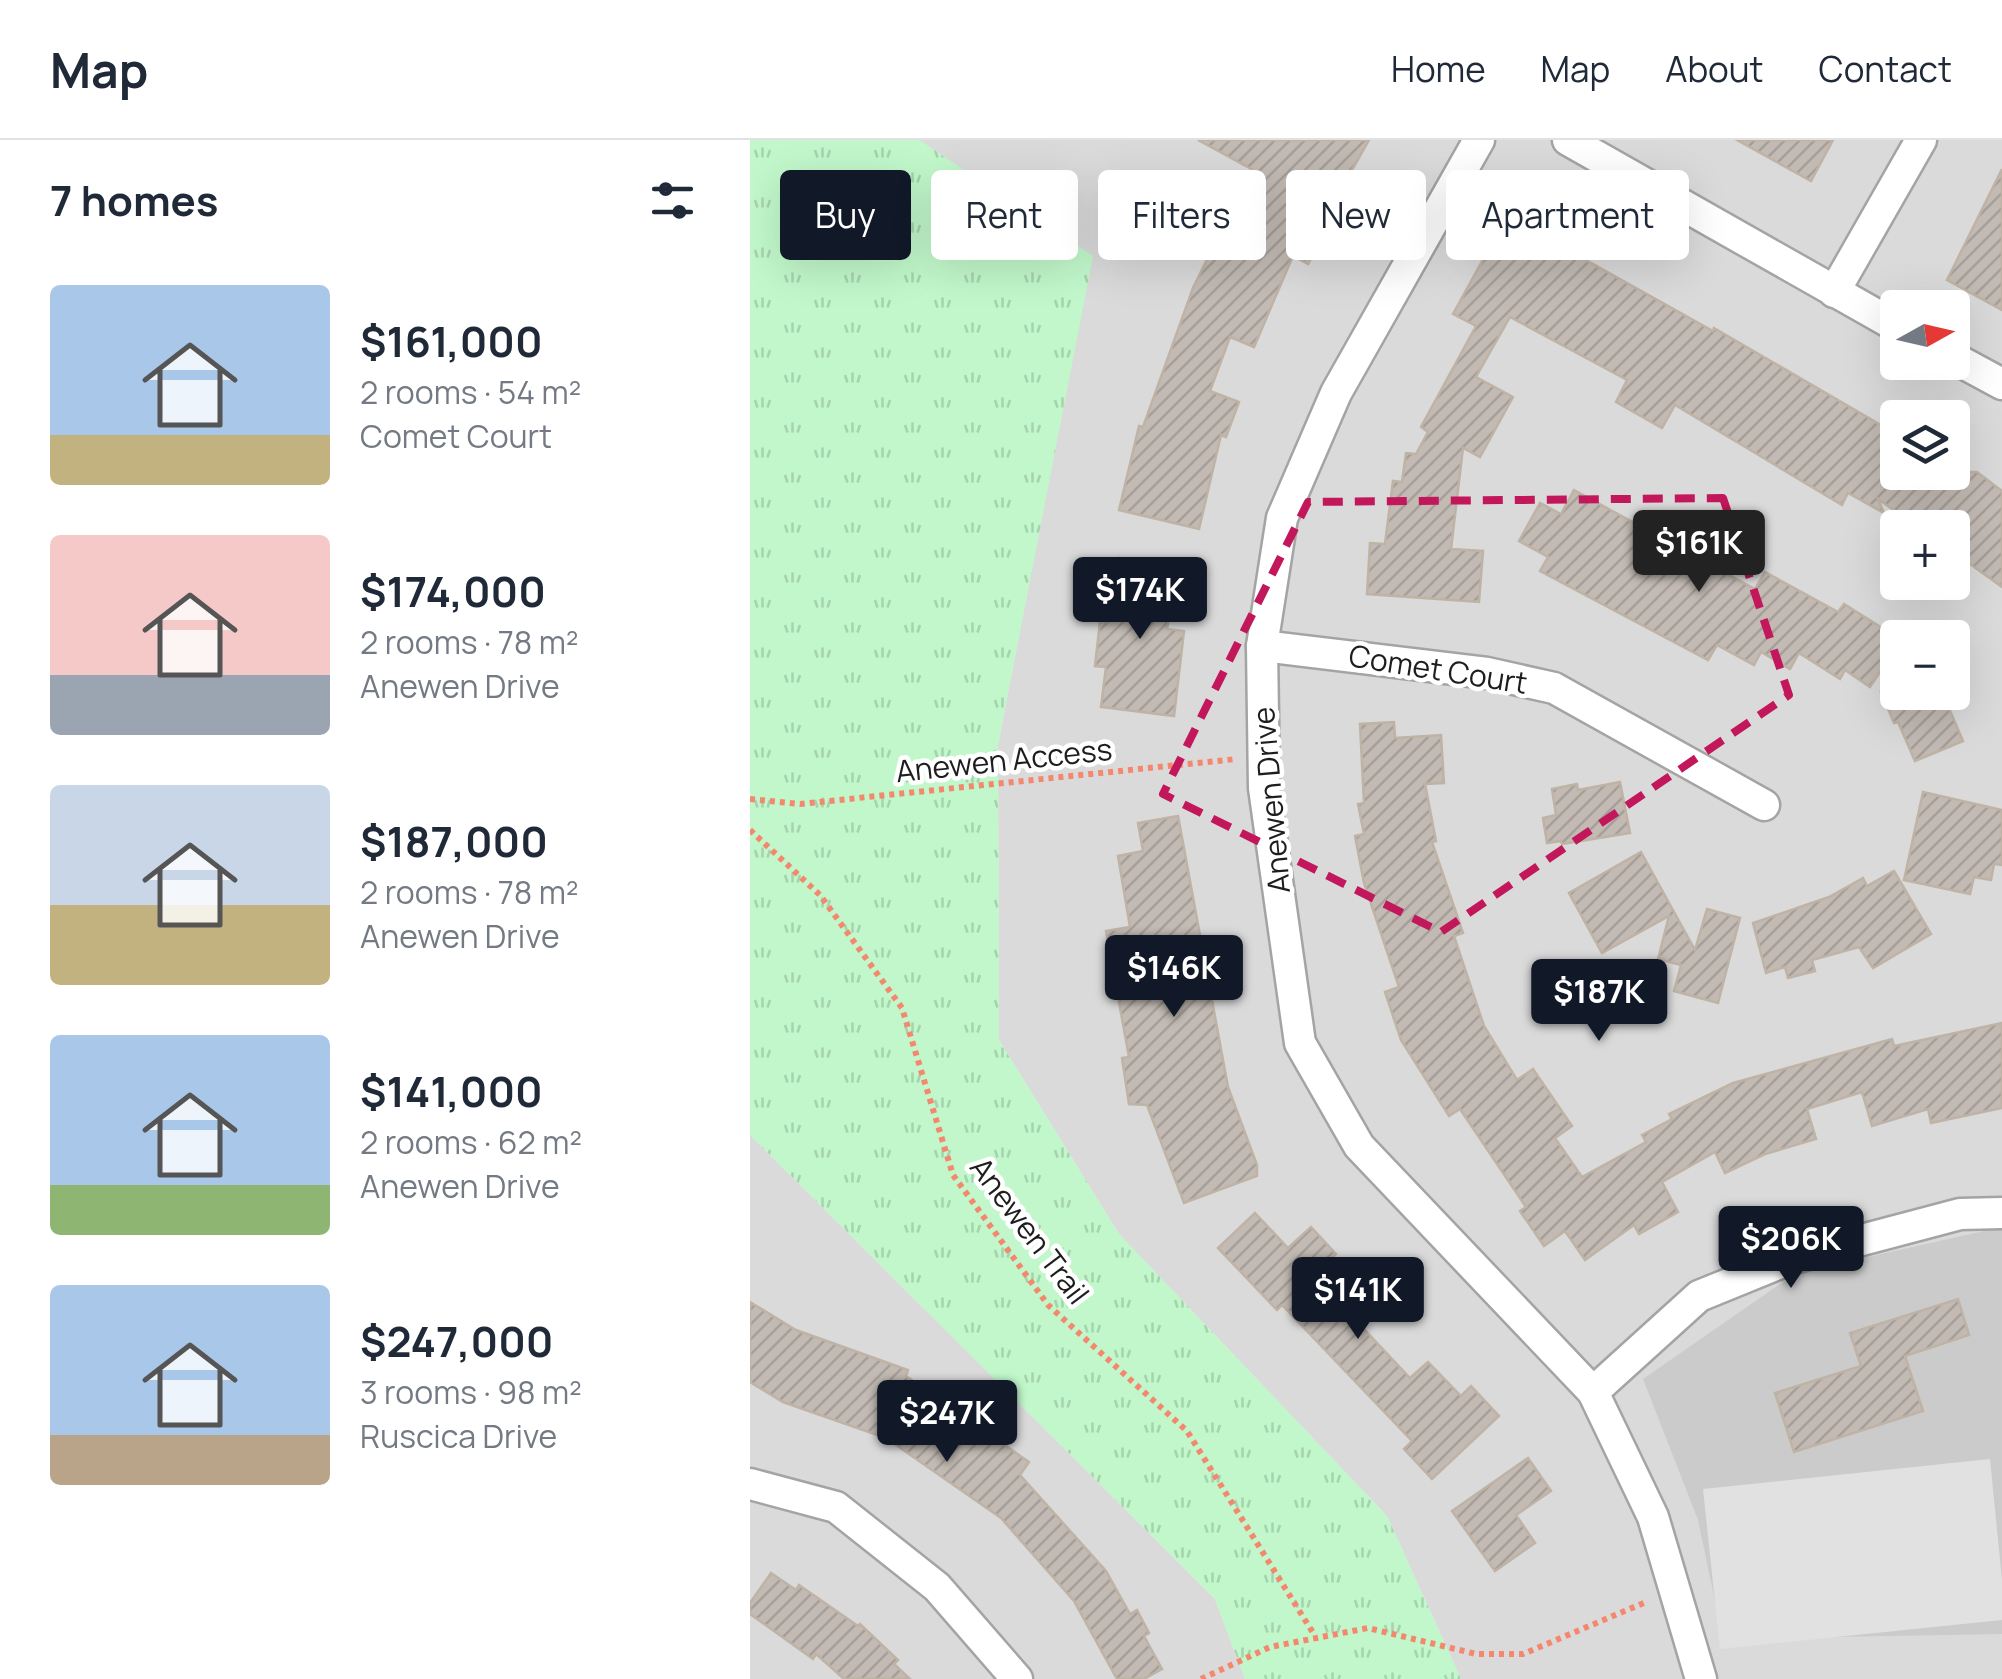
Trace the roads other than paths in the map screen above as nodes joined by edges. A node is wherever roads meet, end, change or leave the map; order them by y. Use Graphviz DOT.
graph roads {
  1 [pos="1479,140"];
  2 [pos="1568,140"];
  3 [pos="1922,140"];
  4 [pos="1834,292"];
  5 [pos="1880,316"];
  6 [pos="1970,367"];
  7 [pos="2002,384"];
  8 [pos="1262,646"];
  9 [pos="1764,805"];
  10 [pos="2002,1213"];
  11 [pos="1593,1392"];
  12 [pos="750,1484"];
  13 [pos="1017,1679"];
  14 [pos="1701,1679"];
  1 -- 8 [label="street, Anewen Drive"];
  2 -- 4 [label="street"];
  3 -- 4 [label="street"];
  4 -- 5 [label="street"];
  6 -- 7 [label="street"];
  8 -- 9 [label="street, Comet Court"];
  8 -- 11 [label="street, Anewen Drive"];
  10 -- 11 [label="street"];
  11 -- 14 [label="street, Anewen Drive"];
  12 -- 13 [label="street"];
}
